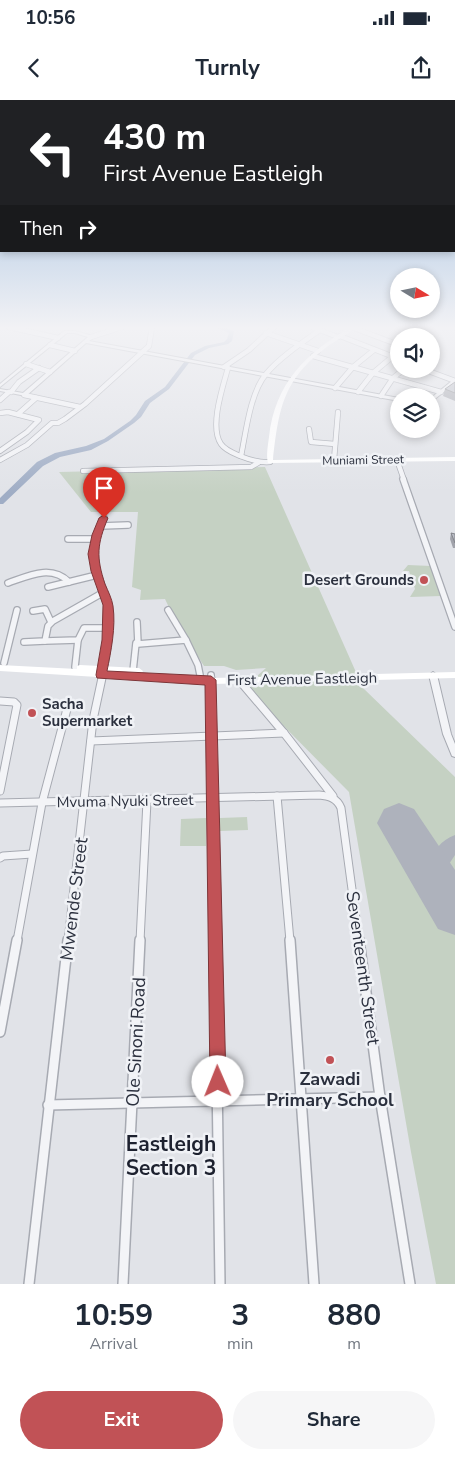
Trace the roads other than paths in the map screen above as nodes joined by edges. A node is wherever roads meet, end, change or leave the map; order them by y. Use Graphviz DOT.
graph roads {
  1 [pos="19,382"];
  2 [pos="38,382"];
  3 [pos="108,382"];
  4 [pos="223,382"];
  5 [pos="262,382"];
  6 [pos="289,382"];
  7 [pos="306,382"];
  8 [pos="340,382"];
  9 [pos="366,382"];
  10 [pos="390,382"];
  11 [pos="408,382"];
  12 [pos="454,382"];
  13 [pos="335,388"];
  14 [pos="0,390"];
  15 [pos="10,392"];
  16 [pos="358,392"];
  17 [pos="442,392"];
  18 [pos="24,395"];
  19 [pos="381,396"];
  20 [pos="36,398"];
  21 [pos="390,398"];
  22 [pos="0,400"];
  23 [pos="80,407"];
  24 [pos="338,412"];
  25 [pos="0,413"];
  26 [pos="18,414"];
  27 [pos="309,429"];
  28 [pos="335,444"];
  29 [pos="0,451"];
  30 [pos="241,456"];
  31 [pos="455,459"];
  32 [pos="0,460"];
  33 [pos="334,460"];
  34 [pos="397,460"];
  35 [pos="270,462"];
  36 [pos="258,463"];
  37 [pos="83,471"];
  38 [pos="104,518"];
  39 [pos="128,525"];
  40 [pos="101,526"];
  41 [pos="68,539"];
  42 [pos="95,539"];
  43 [pos="97,575"];
  44 [pos="69,582"];
  45 [pos="8,583"];
  46 [pos="48,587"];
  47 [pos="104,592"];
  48 [pos="17,610"];
  49 [pos="32,610"];
  50 [pos="168,610"];
  51 [pos="51,622"];
  52 [pos="137,622"];
  53 [pos="455,627"];
  54 [pos="108,628"];
  55 [pos="78,640"];
  56 [pos="186,640"];
  57 [pos="45,641"];
  58 [pos="24,642"];
  59 [pos="136,642"];
  60 [pos="1,664"];
  61 [pos="75,667"];
  62 [pos="455,669"];
  63 [pos="133,671"];
  64 [pos="102,672"];
  65 [pos="200,675"];
  66 [pos="433,675"];
  67 [pos="455,675"];
  68 [pos="211,678"];
  69 [pos="239,680"];
  70 [pos="0,701"];
  71 [pos="67,708"];
  72 [pos="284,732"];
  73 [pos="211,737"];
  74 [pos="91,741"];
  75 [pos="4,751"];
  76 [pos="455,754"];
  77 [pos="0,791"];
  78 [pos="277,796"];
  79 [pos="332,796"];
  80 [pos="212,799"];
  81 [pos="85,801"];
  82 [pos="147,801"];
  83 [pos="0,803"];
  84 [pos="42,803"];
  85 [pos="32,854"];
  86 [pos="1,857"];
  87 [pos="0,1032"];
  88 [pos="380,1096"];
  89 [pos="300,1099"];
  90 [pos="132,1102"];
  91 [pos="218,1102"];
  92 [pos="48,1105"];
  93 [pos="29,1284"];
  94 [pos="123,1284"];
  95 [pos="220,1284"];
  96 [pos="314,1284"];
  97 [pos="410,1284"];
  1 -- 15 [label="street"];
  2 -- 18 [label="street"];
  3 -- 23 [label="street"];
  4 -- 30 [label="street"];
  5 -- 30 [label="street"];
  6 -- 35 [label="main road"];
  7 -- 13 [label="street"];
  8 -- 13 [label="street"];
  9 -- 16 [label="street"];
  10 -- 19 [label="street"];
  11 -- 17 [label="street"];
  12 -- 17 [label="street"];
  13 -- 16 [label="street"];
  14 -- 15 [label="street"];
  15 -- 18 [label="street"];
  15 -- 22 [label="street"];
  16 -- 19 [label="street"];
  18 -- 20 [label="street"];
  19 -- 21 [label="street"];
  20 -- 23 [label="street"];
  20 -- 26 [label="street"];
  23 -- 32 [label="street"];
  24 -- 28 [label="street"];
  25 -- 26 [label="street"];
  26 -- 29 [label="street"];
  27 -- 28 [label="street"];
  28 -- 33 [label="street"];
  30 -- 36 [label="street"];
  31 -- 34 [label="main road, Muniami Street"];
  33 -- 34 [label="main road, Muniami Street"];
  33 -- 35 [label="main road, Muniami Street"];
  34 -- 53 [label="street"];
  35 -- 36 [label="street"];
  36 -- 37 [label="street"];
  38 -- 40 [label="street, Mwende Street"];
  39 -- 40 [label="street"];
  40 -- 42 [label="street, Mwende Street"];
  41 -- 42 [label="street"];
  42 -- 43 [label="street, Mwende Street"];
  43 -- 44 [label="street"];
  43 -- 47 [label="street, Mwende Street"];
  44 -- 45 [label="street"];
  44 -- 46 [label="street"];
  47 -- 51 [label="street"];
  47 -- 54 [label="street, Mwende Street"];
  48 -- 60 [label="street"];
  49 -- 51 [label="street"];
  50 -- 56 [label="street"];
  51 -- 57 [label="street"];
  52 -- 59 [label="street"];
  54 -- 55 [label="street"];
  54 -- 64 [label="street, Mwende Street"];
  55 -- 57 [label="street"];
  55 -- 61 [label="street"];
  56 -- 59 [label="street"];
  56 -- 65 [label="street"];
  57 -- 58 [label="street"];
  59 -- 63 [label="street"];
  60 -- 61 [label="main road, First Avenue Eastleigh"];
  60 -- 64 [label="main road, First Avenue Eastleigh"];
  61 -- 64 [label="main road, First Avenue Eastleigh"];
  62 -- 68 [label="main road, First Avenue Eastleigh"];
  63 -- 64 [label="main road, First Avenue Eastleigh"];
  63 -- 65 [label="main road, First Avenue Eastleigh"];
  64 -- 68 [label="main road, First Avenue Eastleigh"];
  64 -- 74 [label="street, Mwende Street"];
  65 -- 68 [label="main road, First Avenue Eastleigh"];
  66 -- 67 [label="main road, First Avenue Eastleigh"];
  66 -- 69 [label="main road, First Avenue Eastleigh"];
  66 -- 76 [label="street"];
  68 -- 69 [label="main road, First Avenue Eastleigh"];
  68 -- 73 [label="street"];
  69 -- 72 [label="street"];
  70 -- 75 [label="street"];
  71 -- 84 [label="street"];
  72 -- 73 [label="street"];
  72 -- 79 [label="street"];
  73 -- 74 [label="street"];
  73 -- 80 [label="street"];
  74 -- 81 [label="street, Mwende Street"];
  75 -- 77 [label="street"];
  78 -- 79 [label="street, Mvuma Nyuki Street"];
  78 -- 80 [label="street, Mvuma Nyuki Street"];
  78 -- 89 [label="street"];
  79 -- 88 [label="street, Seventeenth Street"];
  80 -- 82 [label="street, Mvuma Nyuki Street"];
  80 -- 91 [label="street"];
  81 -- 82 [label="street, Mvuma Nyuki Street"];
  81 -- 84 [label="street, Mvuma Nyuki Street"];
  81 -- 92 [label="street, Mwende Street"];
  82 -- 90 [label="street, Ole Sinoni Road"];
  83 -- 84 [label="street, Mvuma Nyuki Street"];
  84 -- 85 [label="street"];
  85 -- 86 [label="street"];
  85 -- 87 [label="street"];
  88 -- 89 [label="street"];
  88 -- 97 [label="street, Seventeenth Street"];
  89 -- 91 [label="street"];
  89 -- 96 [label="street"];
  90 -- 91 [label="street"];
  90 -- 92 [label="street"];
  90 -- 94 [label="street, Ole Sinoni Road"];
  91 -- 95 [label="street"];
  92 -- 93 [label="street, Mwende Street"];
}
